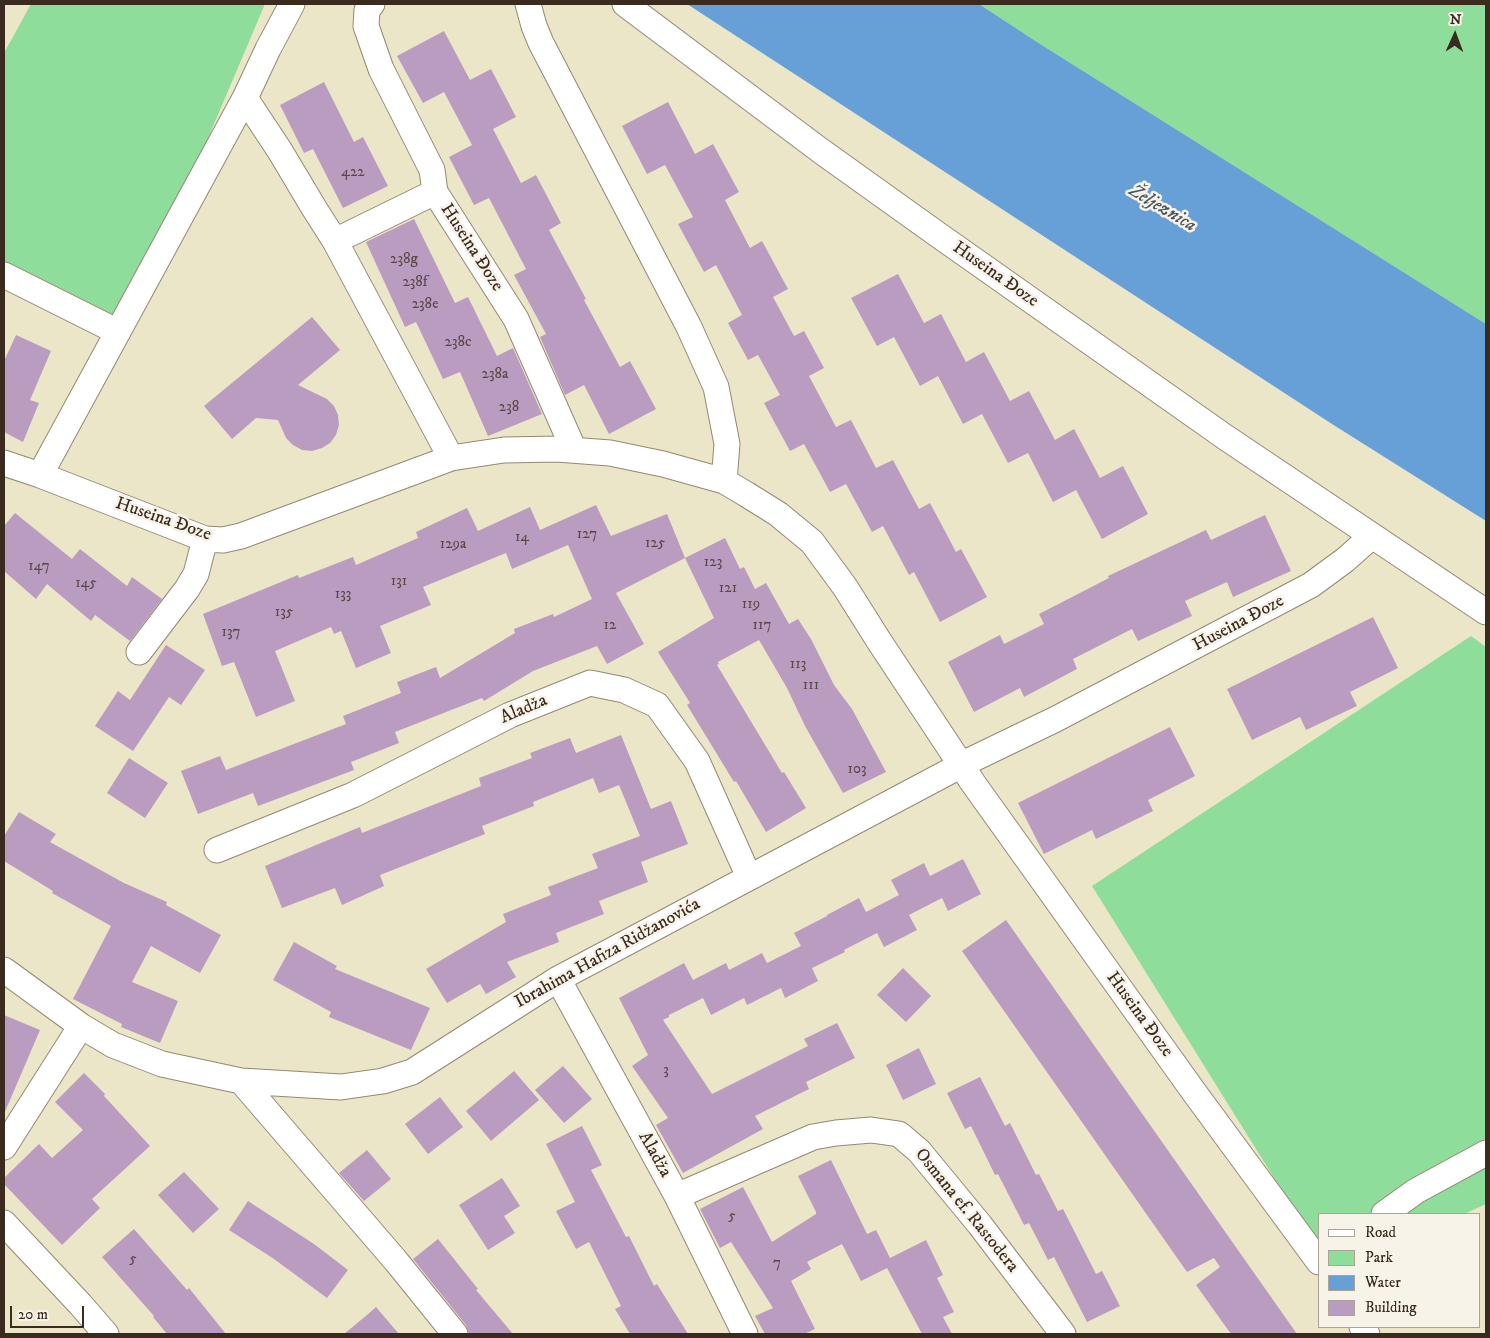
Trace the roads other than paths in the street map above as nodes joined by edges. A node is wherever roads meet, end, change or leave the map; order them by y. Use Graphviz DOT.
graph roads {
  1 [pos="292,4"];
  2 [pos="372,4"];
  3 [pos="528,4"];
  4 [pos="625,4"];
  5 [pos="245,98"];
  6 [pos="434,192"];
  7 [pos="335,241"];
  8 [pos="4,275"];
  9 [pos="118,332"];
  10 [pos="574,450"];
  11 [pos="450,458"];
  12 [pos="7,469"];
  13 [pos="40,475"];
  14 [pos="724,481"];
  15 [pos="1372,536"];
  16 [pos="205,539"];
  17 [pos="1486,612"];
  18 [pos="139,652"];
  19 [pos="963,766"];
  20 [pos="217,850"];
  21 [pos="750,876"];
  22 [pos="4,970"];
  23 [pos="558,979"];
  24 [pos="81,1026"];
  25 [pos="241,1081"];
  26 [pos="4,1147"];
  27 [pos="1486,1153"];
  28 [pos="676,1196"];
  29 [pos="1385,1213"];
  30 [pos="4,1223"];
  31 [pos="1318,1261"];
  32 [pos="106,1334"];
  33 [pos="455,1334"];
  34 [pos="745,1334"];
  35 [pos="1063,1334"];
  1 -- 5 [label="street"];
  2 -- 6 [label="street"];
  3 -- 14 [label="street"];
  4 -- 15 [label="street, Huseina Đoze"];
  5 -- 7 [label="street"];
  5 -- 9 [label="street"];
  6 -- 7 [label="street, Huseina Đoze"];
  6 -- 10 [label="street, Huseina Đoze"];
  7 -- 11 [label="street"];
  8 -- 9 [label="street"];
  9 -- 13 [label="street"];
  10 -- 11 [label="street, Huseina Đoze"];
  10 -- 14 [label="street, Huseina Đoze"];
  11 -- 16 [label="street, Huseina Đoze"];
  12 -- 13 [label="street, Huseina Đoze"];
  13 -- 16 [label="street, Huseina Đoze"];
  14 -- 19 [label="street, Huseina Đoze"];
  15 -- 17 [label="street, Huseina Đoze"];
  15 -- 19 [label="street, Huseina Đoze"];
  16 -- 18 [label="street"];
  19 -- 21 [label="street, Ibrahima Hafiza Ridžanovića"];
  19 -- 31 [label="street, Huseina Đoze"];
  20 -- 21 [label="street, Aladža"];
  21 -- 23 [label="street, Ibrahima Hafiza Ridžanovića"];
  22 -- 24 [label="street, Ibrahima Hafiza Ridžanovića"];
  23 -- 25 [label="street, Ibrahima Hafiza Ridžanovića"];
  23 -- 28 [label="street, Aladža"];
  24 -- 25 [label="street, Ibrahima Hafiza Ridžanovića"];
  24 -- 26 [label="street"];
  25 -- 33 [label="street"];
  27 -- 29 [label="street"];
  28 -- 34 [label="street, Aladža"];
  28 -- 35 [label="street, Osmana ef. Rastodera"];
  30 -- 32 [label="street"];
}
